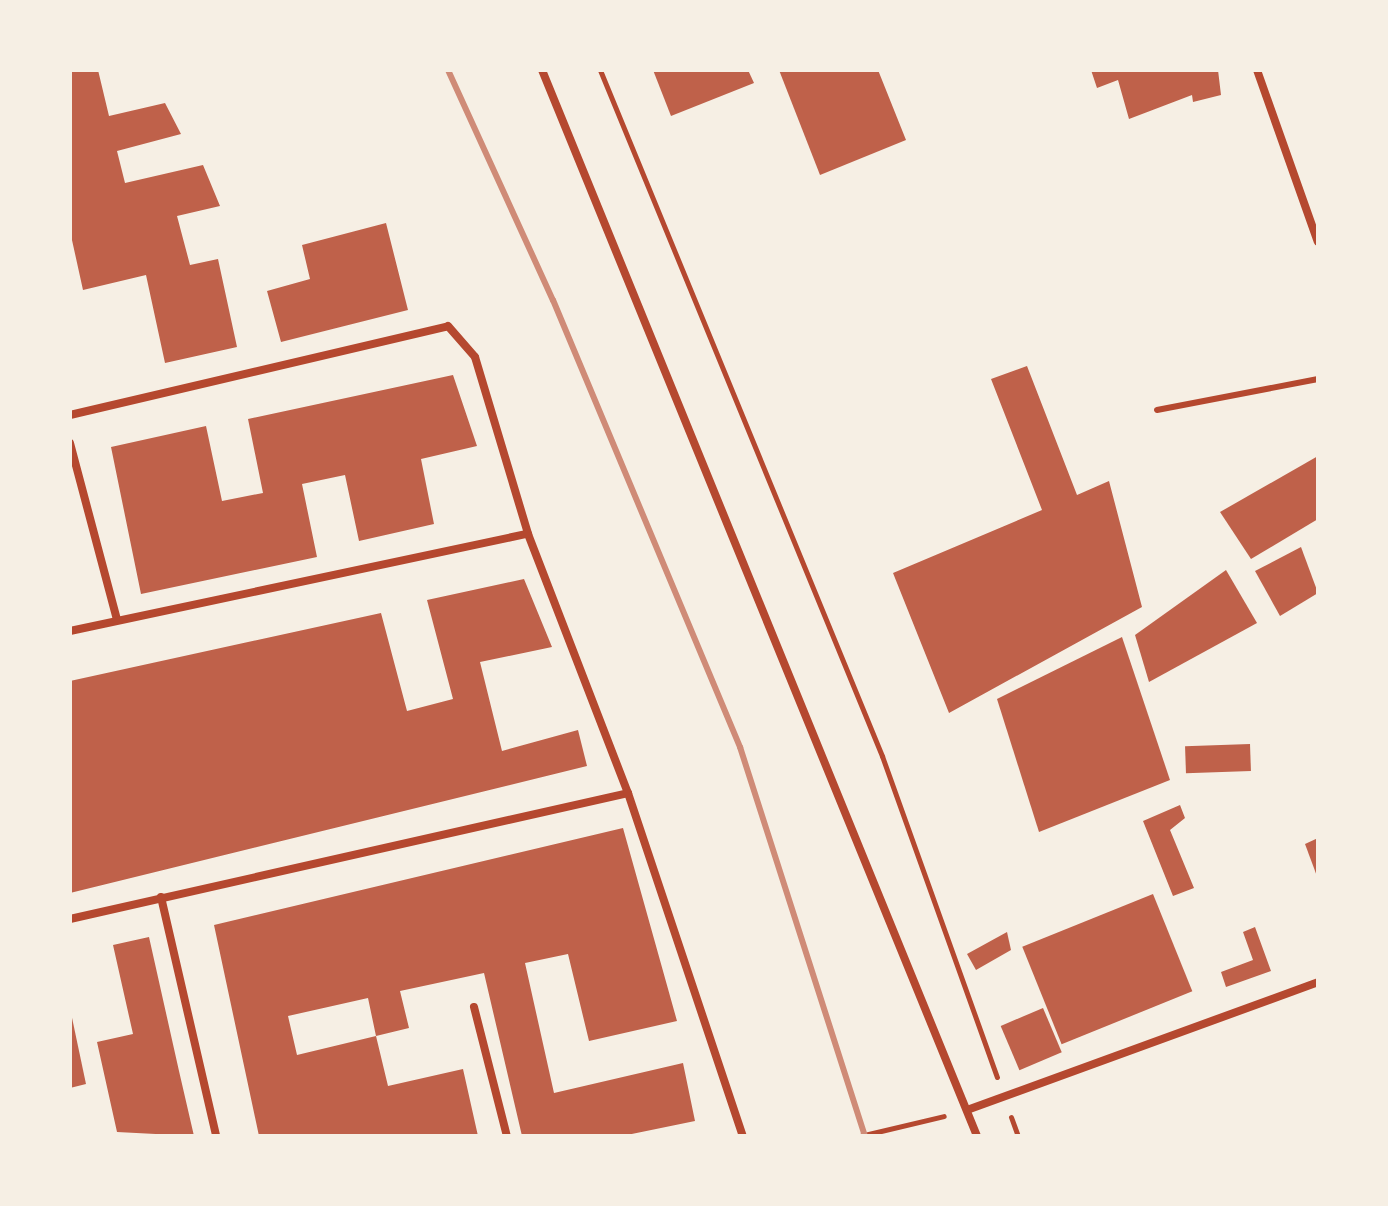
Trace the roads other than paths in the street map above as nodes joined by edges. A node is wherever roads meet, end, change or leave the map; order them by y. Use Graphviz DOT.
graph roads {
  1 [pos="542,70"];
  2 [pos="1257,70"];
  3 [pos="1318,242"];
  4 [pos="1318,379"];
  5 [pos="1157,410"];
  6 [pos="70,415"];
  7 [pos="70,443"];
  8 [pos="528,534"];
  9 [pos="117,620"];
  10 [pos="70,631"];
  11 [pos="628,793"];
  12 [pos="161,897"];
  13 [pos="70,919"];
  14 [pos="1318,982"];
  15 [pos="474,1007"];
  16 [pos="967,1110"];
  17 [pos="216,1136"];
  18 [pos="507,1136"];
  19 [pos="743,1136"];
  20 [pos="977,1136"];
  1 -- 16 [label="street"];
  2 -- 3 [label="street"];
  4 -- 5 [label="lane"];
  6 -- 8 [label="street"];
  7 -- 9 [label="street"];
  8 -- 9 [label="street"];
  8 -- 11 [label="street"];
  9 -- 10 [label="street"];
  11 -- 12 [label="street"];
  11 -- 19 [label="street"];
  12 -- 13 [label="street"];
  12 -- 17 [label="street"];
  14 -- 16 [label="street"];
  15 -- 18 [label="street"];
  16 -- 20 [label="street"];
}
